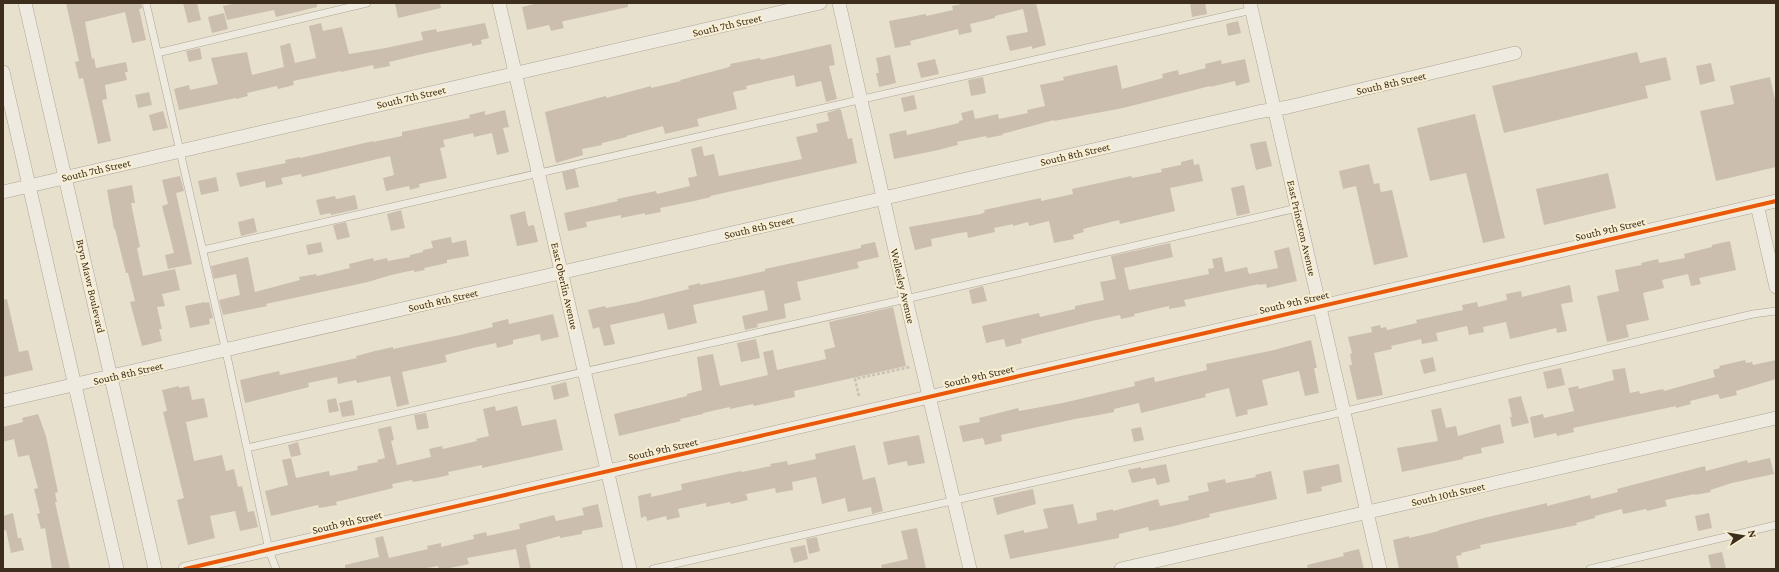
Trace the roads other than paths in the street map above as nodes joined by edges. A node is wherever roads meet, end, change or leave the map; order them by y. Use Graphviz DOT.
graph roads {
  1 [pos="25,3"];
  2 [pos="146,3"];
  3 [pos="367,3"];
  4 [pos="499,3"];
  5 [pos="820,3"];
  6 [pos="839,3"];
  7 [pos="1251,6"];
  8 [pos="157,53"];
  9 [pos="1515,53"];
  10 [pos="3,72"];
  11 [pos="516,73"];
  12 [pos="860,99"];
  13 [pos="1273,108"];
  14 [pos="180,150"];
  15 [pos="538,171"];
  16 [pos="66,178"];
  17 [pos="30,186"];
  18 [pos="3,192"];
  19 [pos="883,198"];
  20 [pos="1776,200"];
  21 [pos="1757,205"];
  22 [pos="1297,208"];
  23 [pos="203,250"];
  24 [pos="562,272"];
  25 [pos="1776,287"];
  26 [pos="906,299"];
  27 [pos="1320,306"];
  28 [pos="1776,311"];
  29 [pos="225,350"];
  30 [pos="584,371"];
  31 [pos="112,376"];
  32 [pos="75,385"];
  33 [pos="929,397"];
  34 [pos="3,401"];
  35 [pos="1344,411"];
  36 [pos="1776,418"];
  37 [pos="247,448"];
  38 [pos="607,471"];
  39 [pos="953,500"];
  40 [pos="1368,513"];
  41 [pos="1776,526"];
  42 [pos="269,550"];
  43 [pos="116,569"];
  44 [pos="155,569"];
  45 [pos="185,569"];
  46 [pos="276,569"];
  47 [pos="630,569"];
  48 [pos="653,569"];
  49 [pos="970,569"];
  50 [pos="1121,569"];
  51 [pos="1380,569"];
  52 [pos="1590,569"];
  1 -- 16 [label="street, Bryn Mawr Boulevard"];
  2 -- 8 [label="lane"];
  3 -- 8 [label="lane"];
  4 -- 11 [label="street, East Oberlin Avenue"];
  5 -- 11 [label="street, South 7th Street"];
  6 -- 12 [label="street, Wellesley Avenue"];
  7 -- 12 [label="lane"];
  7 -- 13 [label="street, East Princeton Avenue"];
  8 -- 14 [label="lane"];
  9 -- 13 [label="street, South 8th Street"];
  10 -- 17 [label="street"];
  11 -- 14 [label="street, South 7th Street"];
  11 -- 15 [label="street, East Oberlin Avenue"];
  12 -- 15 [label="lane"];
  12 -- 19 [label="street, Wellesley Avenue"];
  13 -- 19 [label="street, South 8th Street"];
  13 -- 22 [label="street, East Princeton Avenue"];
  14 -- 16 [label="street, South 7th Street"];
  14 -- 23 [label="lane"];
  15 -- 23 [label="lane"];
  15 -- 24 [label="street, East Oberlin Avenue"];
  16 -- 17 [label="street, South 7th Street"];
  16 -- 31 [label="street, Bryn Mawr Boulevard"];
  17 -- 18 [label="street, South 7th Street"];
  17 -- 32 [label="street"];
  19 -- 24 [label="street, South 8th Street"];
  19 -- 26 [label="street, Wellesley Avenue"];
  20 -- 21 [label="street, South 9th Street"];
  21 -- 25 [label="street"];
  21 -- 27 [label="street, South 9th Street"];
  22 -- 26 [label="lane"];
  22 -- 27 [label="street, East Princeton Avenue"];
  23 -- 29 [label="lane"];
  24 -- 29 [label="street, South 8th Street"];
  24 -- 30 [label="street, East Oberlin Avenue"];
  26 -- 30 [label="lane"];
  26 -- 33 [label="street, Wellesley Avenue"];
  27 -- 33 [label="street, South 9th Street"];
  27 -- 35 [label="street, East Princeton Avenue"];
  28 -- 35 [label="lane"];
  29 -- 31 [label="street, South 8th Street"];
  29 -- 37 [label="lane"];
  30 -- 37 [label="lane"];
  30 -- 38 [label="street, East Oberlin Avenue"];
  31 -- 32 [label="street, South 8th Street"];
  31 -- 44 [label="street, Bryn Mawr Boulevard"];
  32 -- 34 [label="street, South 8th Street"];
  32 -- 43 [label="street"];
  33 -- 38 [label="street, South 9th Street"];
  33 -- 39 [label="street, Wellesley Avenue"];
  35 -- 39 [label="lane"];
  35 -- 40 [label="street, East Princeton Avenue"];
  36 -- 40 [label="street, South 10th Street"];
  37 -- 42 [label="lane"];
  38 -- 42 [label="street, South 9th Street"];
  38 -- 47 [label="street, East Oberlin Avenue"];
  39 -- 48 [label="lane"];
  39 -- 49 [label="street, Wellesley Avenue"];
  40 -- 50 [label="street, South 10th Street"];
  40 -- 51 [label="street, East Princeton Avenue"];
  41 -- 52 [label="lane"];
  42 -- 45 [label="street, South 9th Street"];
  42 -- 46 [label="lane"];
}
